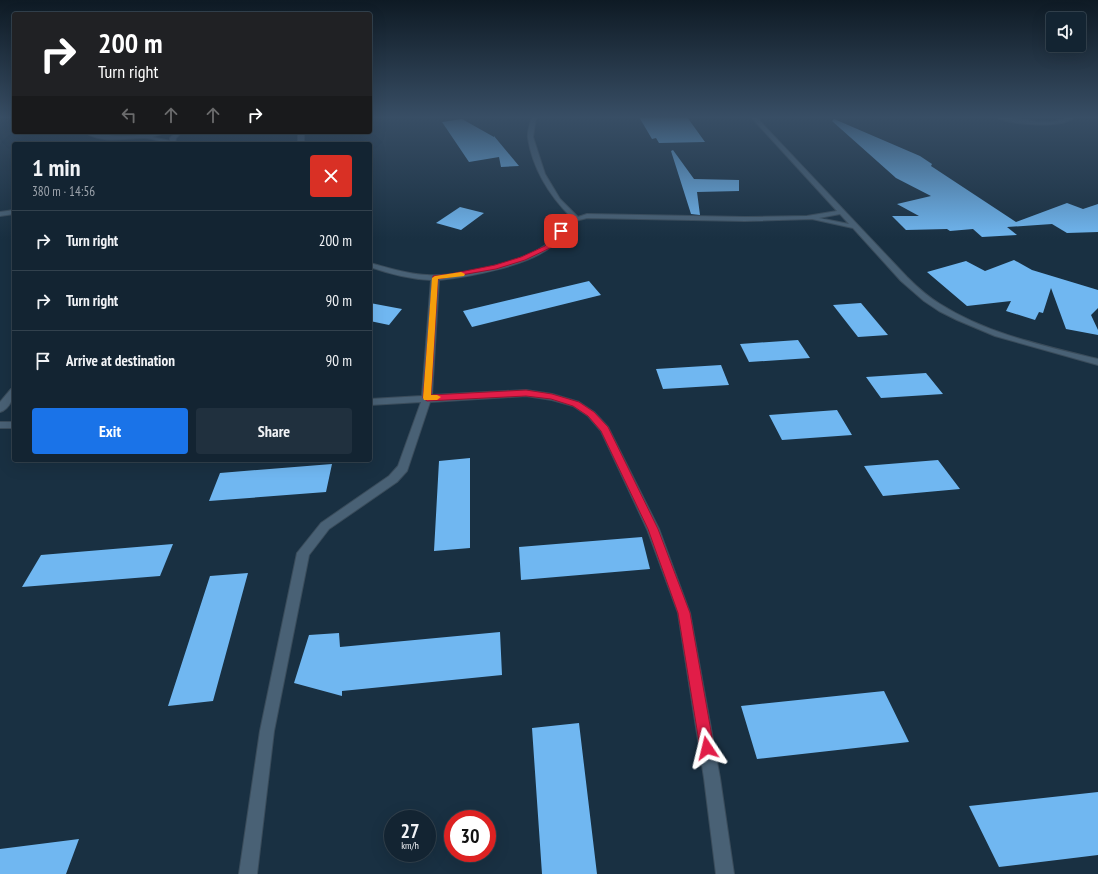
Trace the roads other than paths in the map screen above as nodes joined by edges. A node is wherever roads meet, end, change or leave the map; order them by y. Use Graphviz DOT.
graph roads {
  1 [pos="537,158"];
  2 [pos="791,158"];
  3 [pos="12,212"];
  4 [pos="842,212"];
  5 [pos="0,214"];
  6 [pos="807,218"];
  7 [pos="577,219"];
  8 [pos="856,228"];
  9 [pos="372,266"];
  10 [pos="435,278"];
  11 [pos="1098,362"];
  12 [pos="12,394"];
  13 [pos="427,398"];
  14 [pos="372,402"];
  15 [pos="0,409"];
  16 [pos="0,425"];
  17 [pos="12,425"];
  18 [pos="248,874"];
  19 [pos="725,874"];
  1 -- 7 [label="street"];
  2 -- 4 [label="street"];
  3 -- 5 [label="street"];
  4 -- 6 [label="street"];
  4 -- 8 [label="street"];
  6 -- 7 [label="street"];
  6 -- 8 [label="street"];
  7 -- 10 [label="street"];
  8 -- 11 [label="street"];
  9 -- 10 [label="street"];
  10 -- 13 [label="street"];
  12 -- 15 [label="street"];
  13 -- 14 [label="street"];
  13 -- 18 [label="street"];
  13 -- 19 [label="street"];
  16 -- 17 [label="street"];
}
